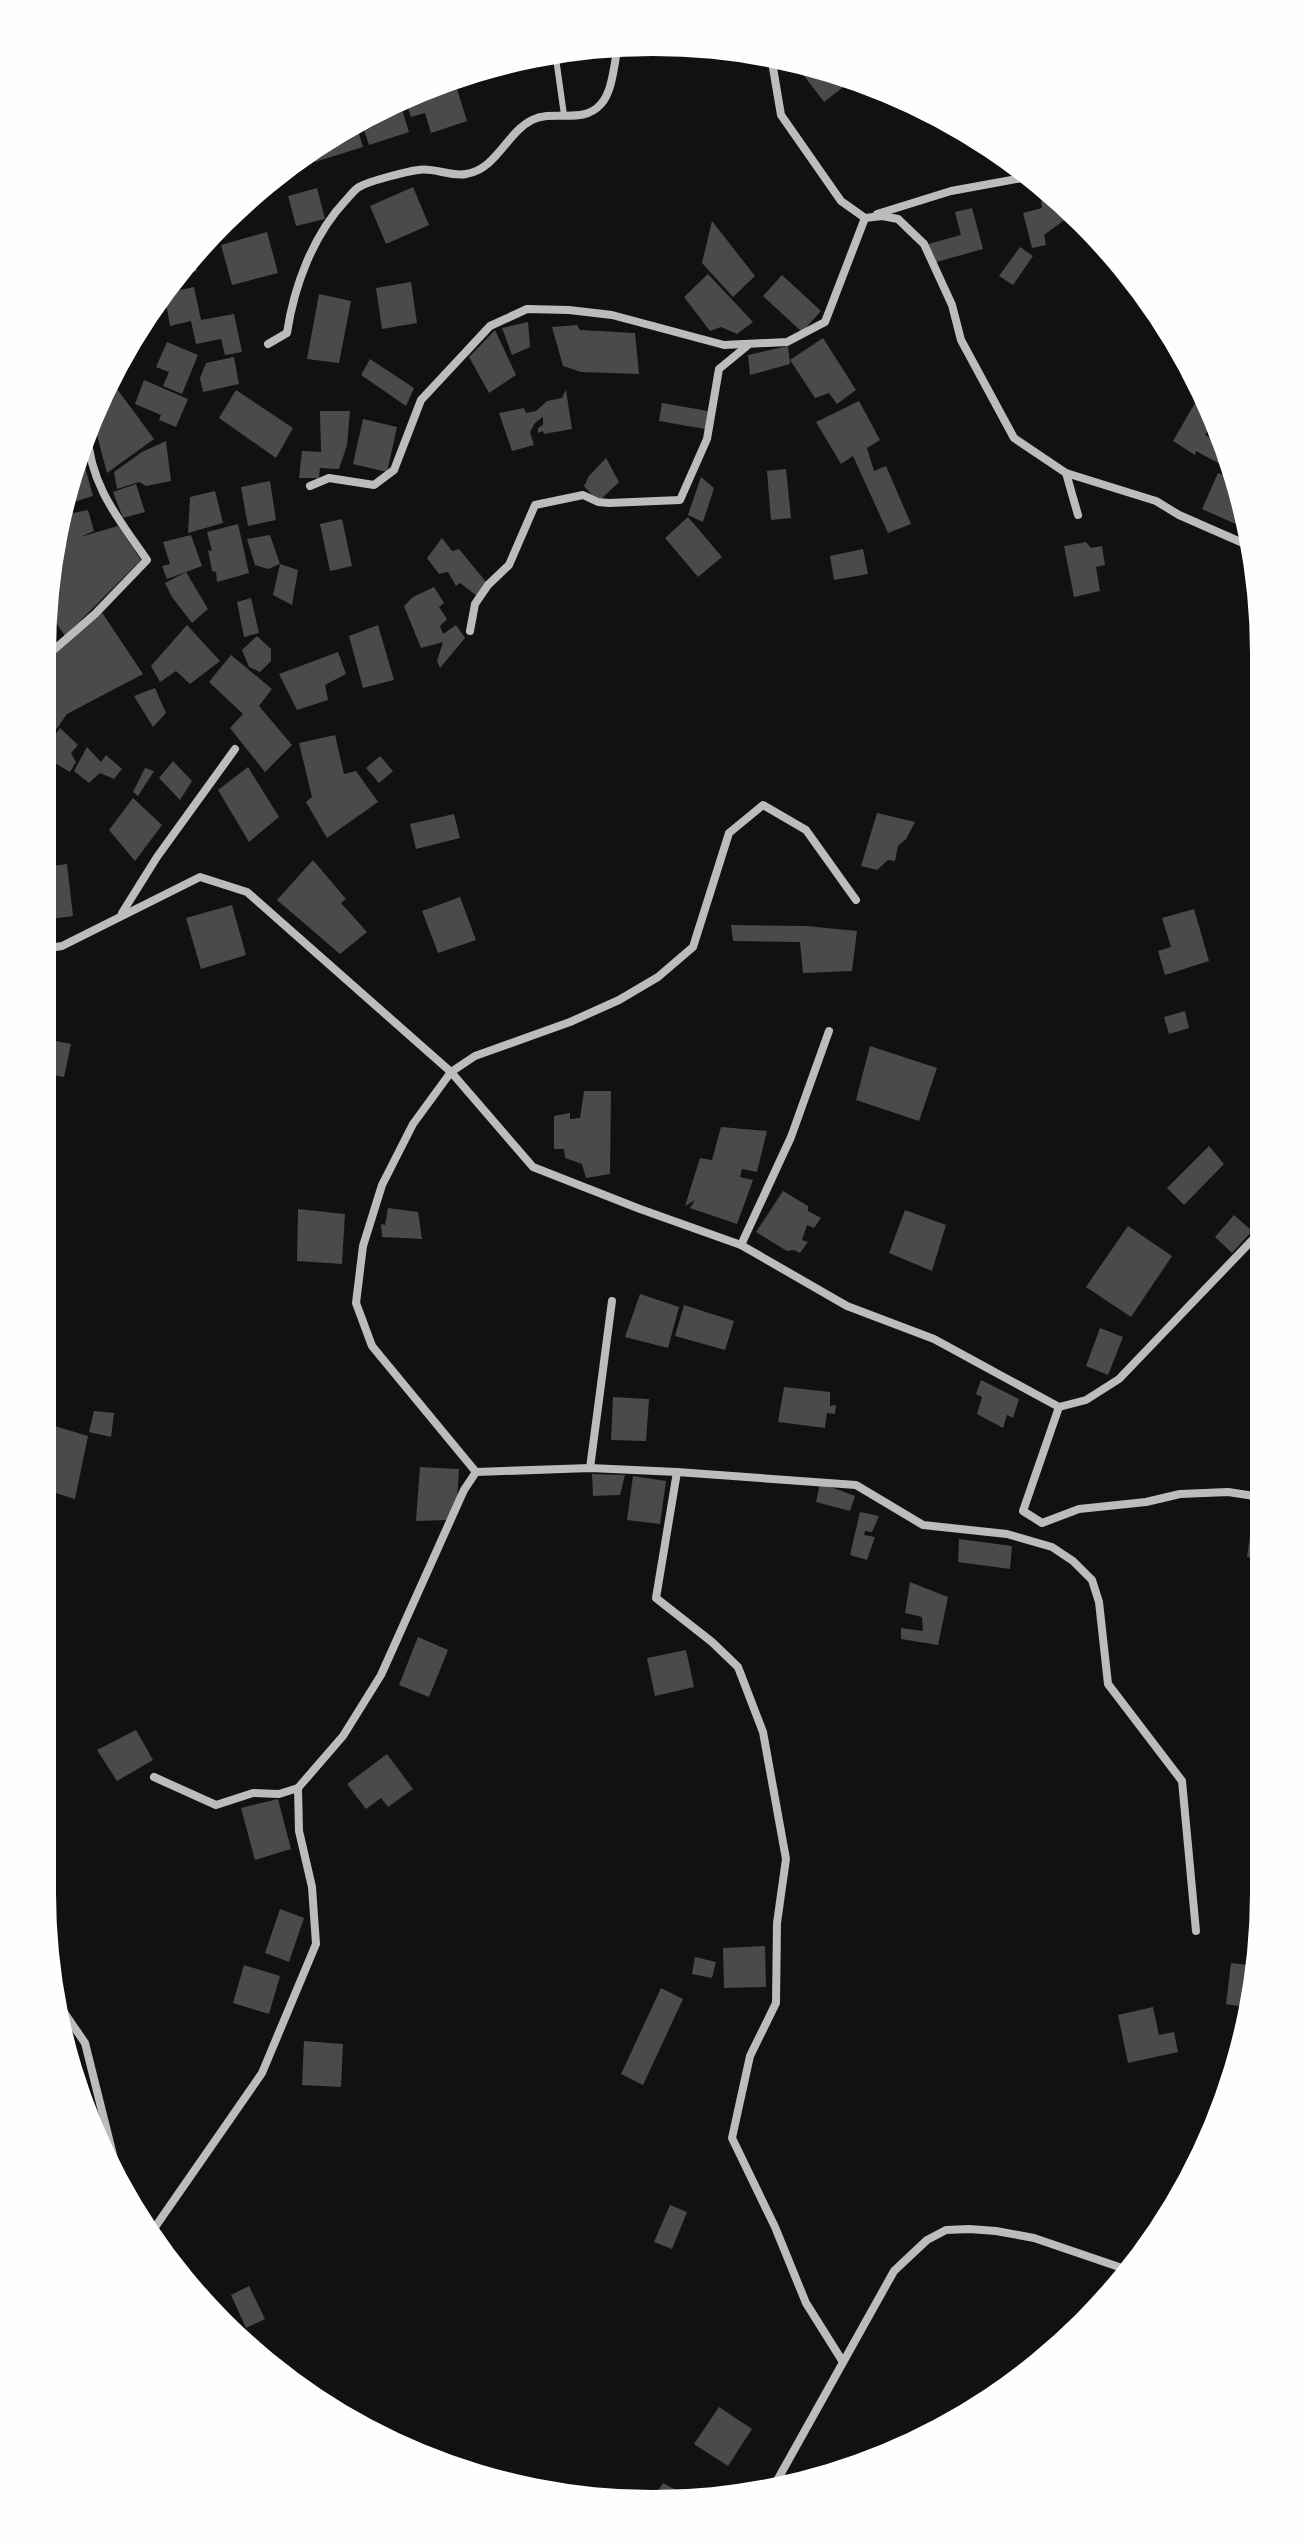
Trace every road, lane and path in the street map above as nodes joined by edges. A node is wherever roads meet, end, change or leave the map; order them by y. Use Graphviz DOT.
graph roads {
  1 [pos="615,57"];
  2 [pos="557,64"];
  3 [pos="773,68"];
  4 [pos="564,115"];
  5 [pos="1016,179"];
  6 [pos="865,218"];
  7 [pos="268,344"];
  8 [pos="747,345"];
  9 [pos="89,457"];
  10 [pos="1066,473"];
  11 [pos="310,486"];
  12 [pos="1078,515"];
  13 [pos="1240,542"];
  14 [pos="470,631"];
  15 [pos="56,648"];
  16 [pos="235,749"];
  17 [pos="856,900"];
  18 [pos="120,915"];
  19 [pos="56,947"];
  20 [pos="829,1031"];
  21 [pos="451,1072"];
  22 [pos="1250,1242"];
  23 [pos="741,1245"];
  24 [pos="612,1301"];
  25 [pos="1059,1407"];
  26 [pos="590,1468"];
  27 [pos="476,1472"];
  28 [pos="677,1472"];
  29 [pos="1250,1495"];
  30 [pos="154,1777"];
  31 [pos="298,1788"];
  32 [pos="1196,1931"];
  33 [pos="70,2021"];
  34 [pos="108,2137"];
  35 [pos="157,2225"];
  36 [pos="1118,2267"];
  37 [pos="843,2362"];
  38 [pos="779,2477"];
  1 -- 4 [label="street"];
  2 -- 4 [label="lane"];
  3 -- 6 [label="street"];
  4 -- 7 [label="street"];
  5 -- 6 [label="street"];
  6 -- 8 [label="street"];
  6 -- 10 [label="street"];
  8 -- 11 [label="street"];
  8 -- 14 [label="street"];
  9 -- 15 [label="street"];
  10 -- 12 [label="street"];
  10 -- 13 [label="street"];
  16 -- 18 [label="street"];
  17 -- 21 [label="street"];
  18 -- 19 [label="street"];
  18 -- 21 [label="street"];
  20 -- 23 [label="street"];
  21 -- 23 [label="street"];
  21 -- 27 [label="street"];
  22 -- 25 [label="street"];
  23 -- 25 [label="street"];
  24 -- 26 [label="street"];
  25 -- 29 [label="street"];
  26 -- 27 [label="street"];
  26 -- 28 [label="street"];
  27 -- 31 [label="street"];
  28 -- 32 [label="street"];
  28 -- 37 [label="street"];
  30 -- 31 [label="street"];
  31 -- 35 [label="street"];
  33 -- 34 [label="street"];
  36 -- 37 [label="street"];
  37 -- 38 [label="street"];
}
